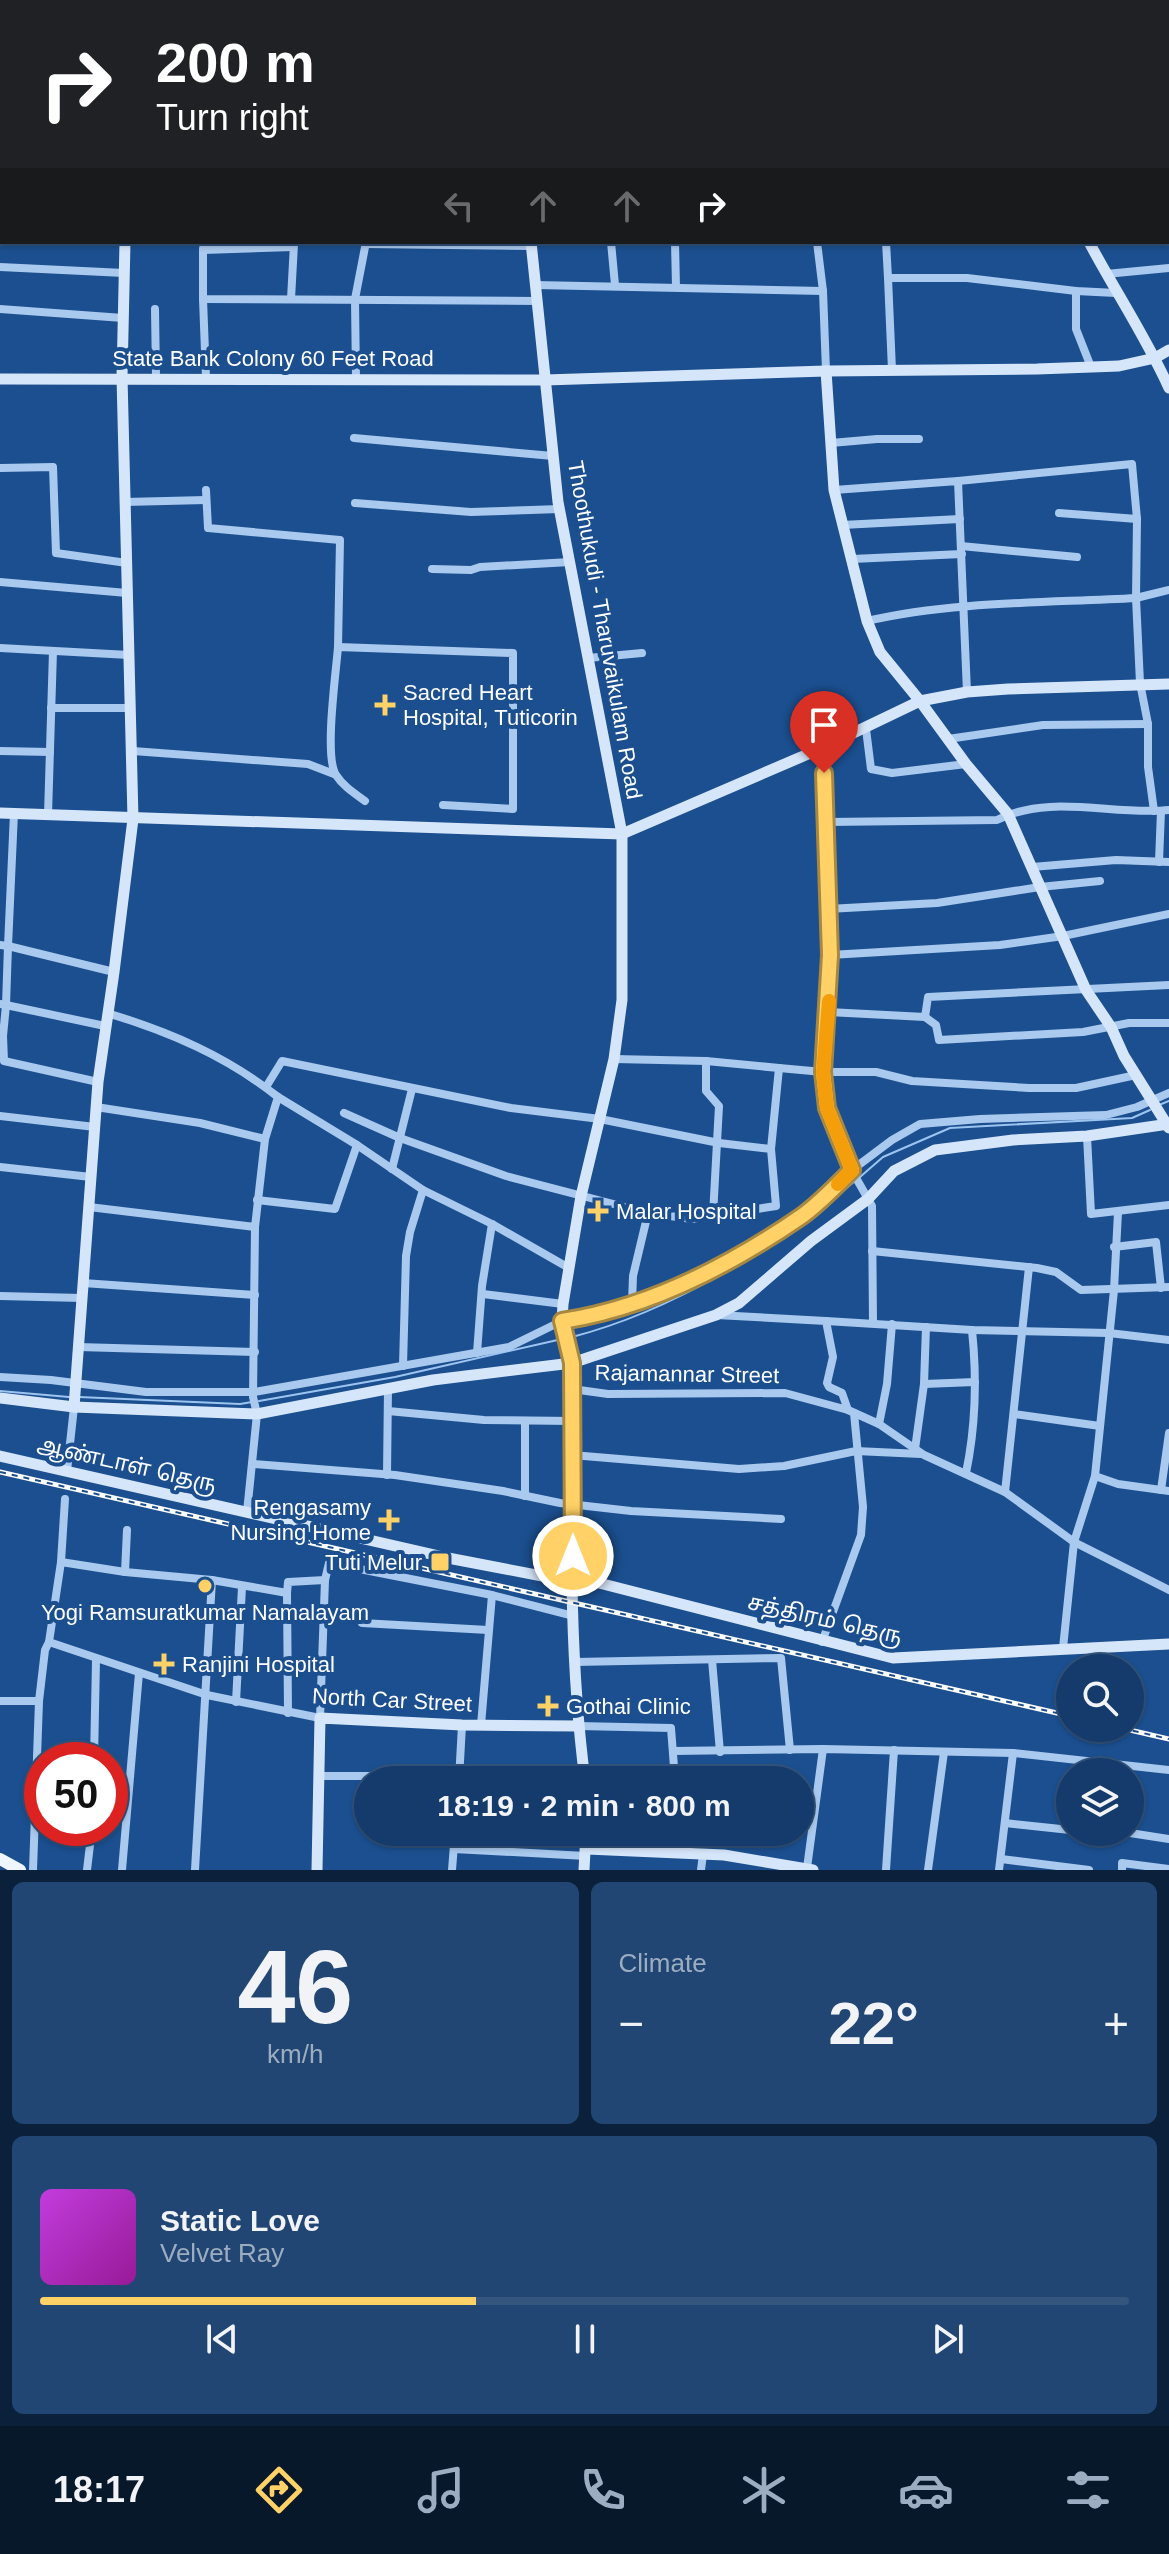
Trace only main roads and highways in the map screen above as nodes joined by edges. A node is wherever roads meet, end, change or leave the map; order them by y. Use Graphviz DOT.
graph roads {
  1 [pos="0,1859"];
  2 [pos="20,1870"];
  1 -- 2 [label="main road"];
}
